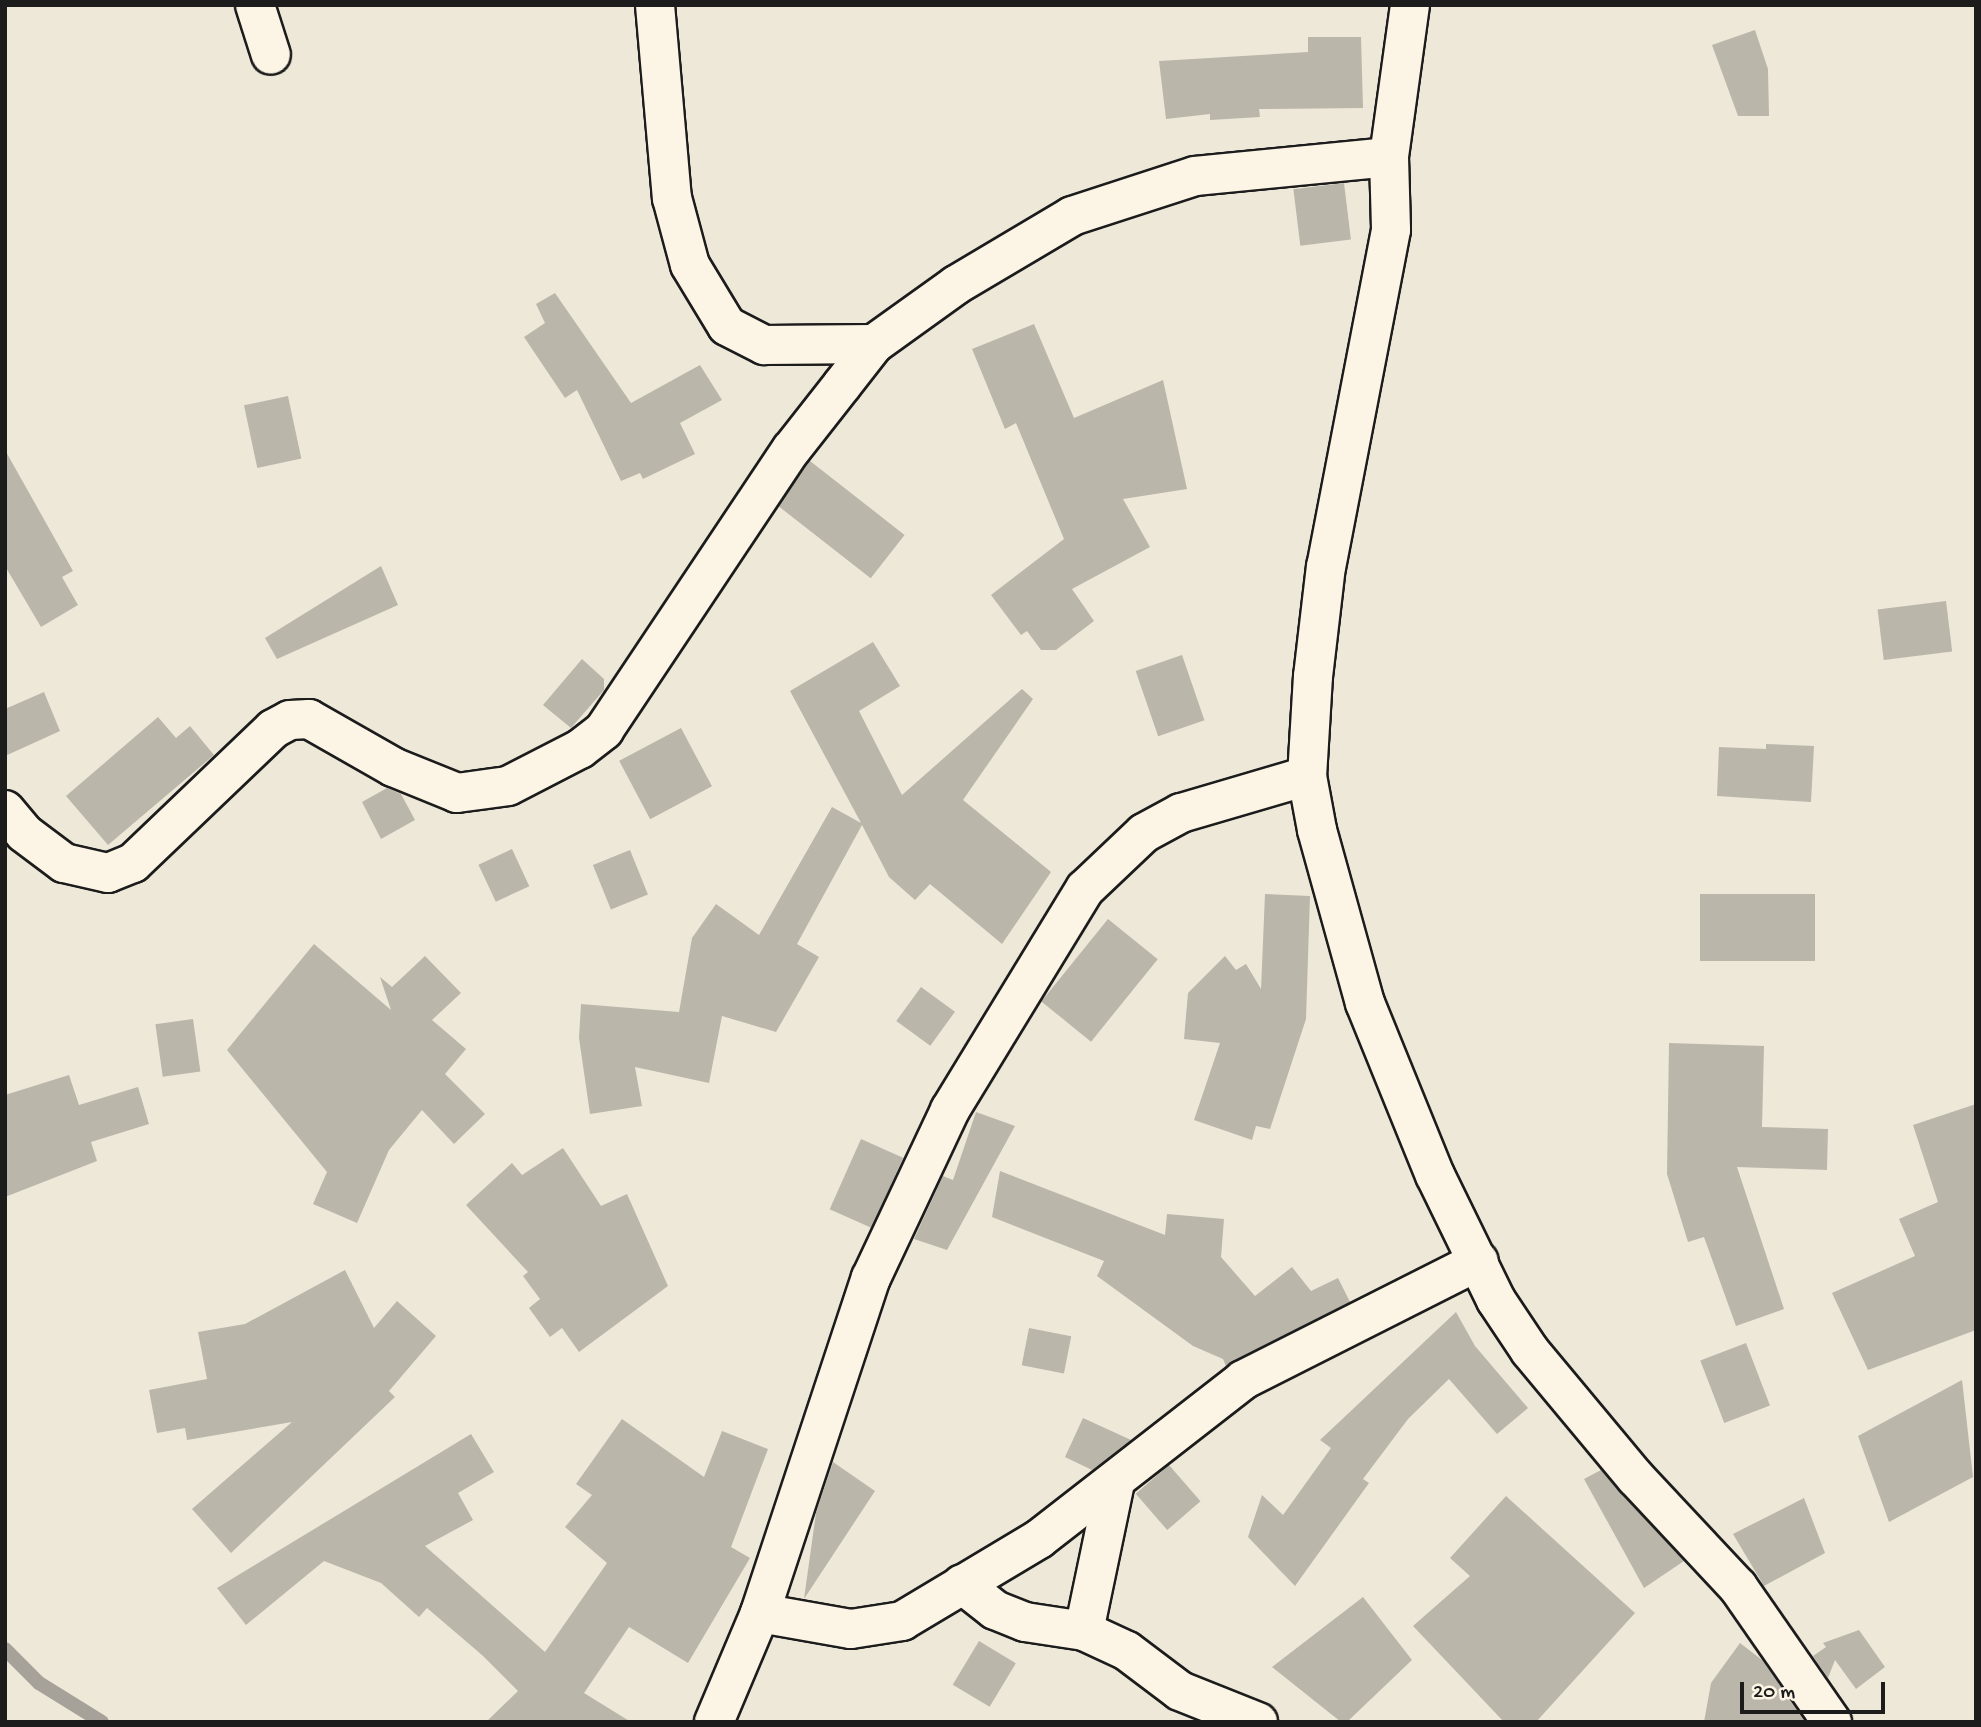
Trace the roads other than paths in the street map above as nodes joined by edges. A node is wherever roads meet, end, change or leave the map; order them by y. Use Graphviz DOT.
graph roads {
  1 [pos="255,5"];
  2 [pos="656,5"];
  3 [pos="1410,5"];
  4 [pos="271,55"];
  5 [pos="1389,157"];
  6 [pos="874,344"];
  7 [pos="1307,776"];
  8 [pos="5,810"];
  9 [pos="1479,1261"];
  10 [pos="1115,1482"];
  11 [pos="962,1584"];
  12 [pos="760,1613"];
  13 [pos="1084,1631"];
  14 [pos="714,1722"];
  15 [pos="1258,1722"];
  16 [pos="1832,1722"];
  1 -- 4 [label="street"];
  2 -- 6 [label="street"];
  3 -- 5 [label="street"];
  5 -- 6 [label="street"];
  5 -- 7 [label="street"];
  6 -- 8 [label="street"];
  7 -- 9 [label="street"];
  7 -- 12 [label="street"];
  9 -- 10 [label="street"];
  9 -- 16 [label="street"];
  10 -- 11 [label="street"];
  10 -- 13 [label="street"];
  11 -- 12 [label="street"];
  11 -- 13 [label="street"];
  12 -- 14 [label="street"];
  13 -- 15 [label="street"];
}
